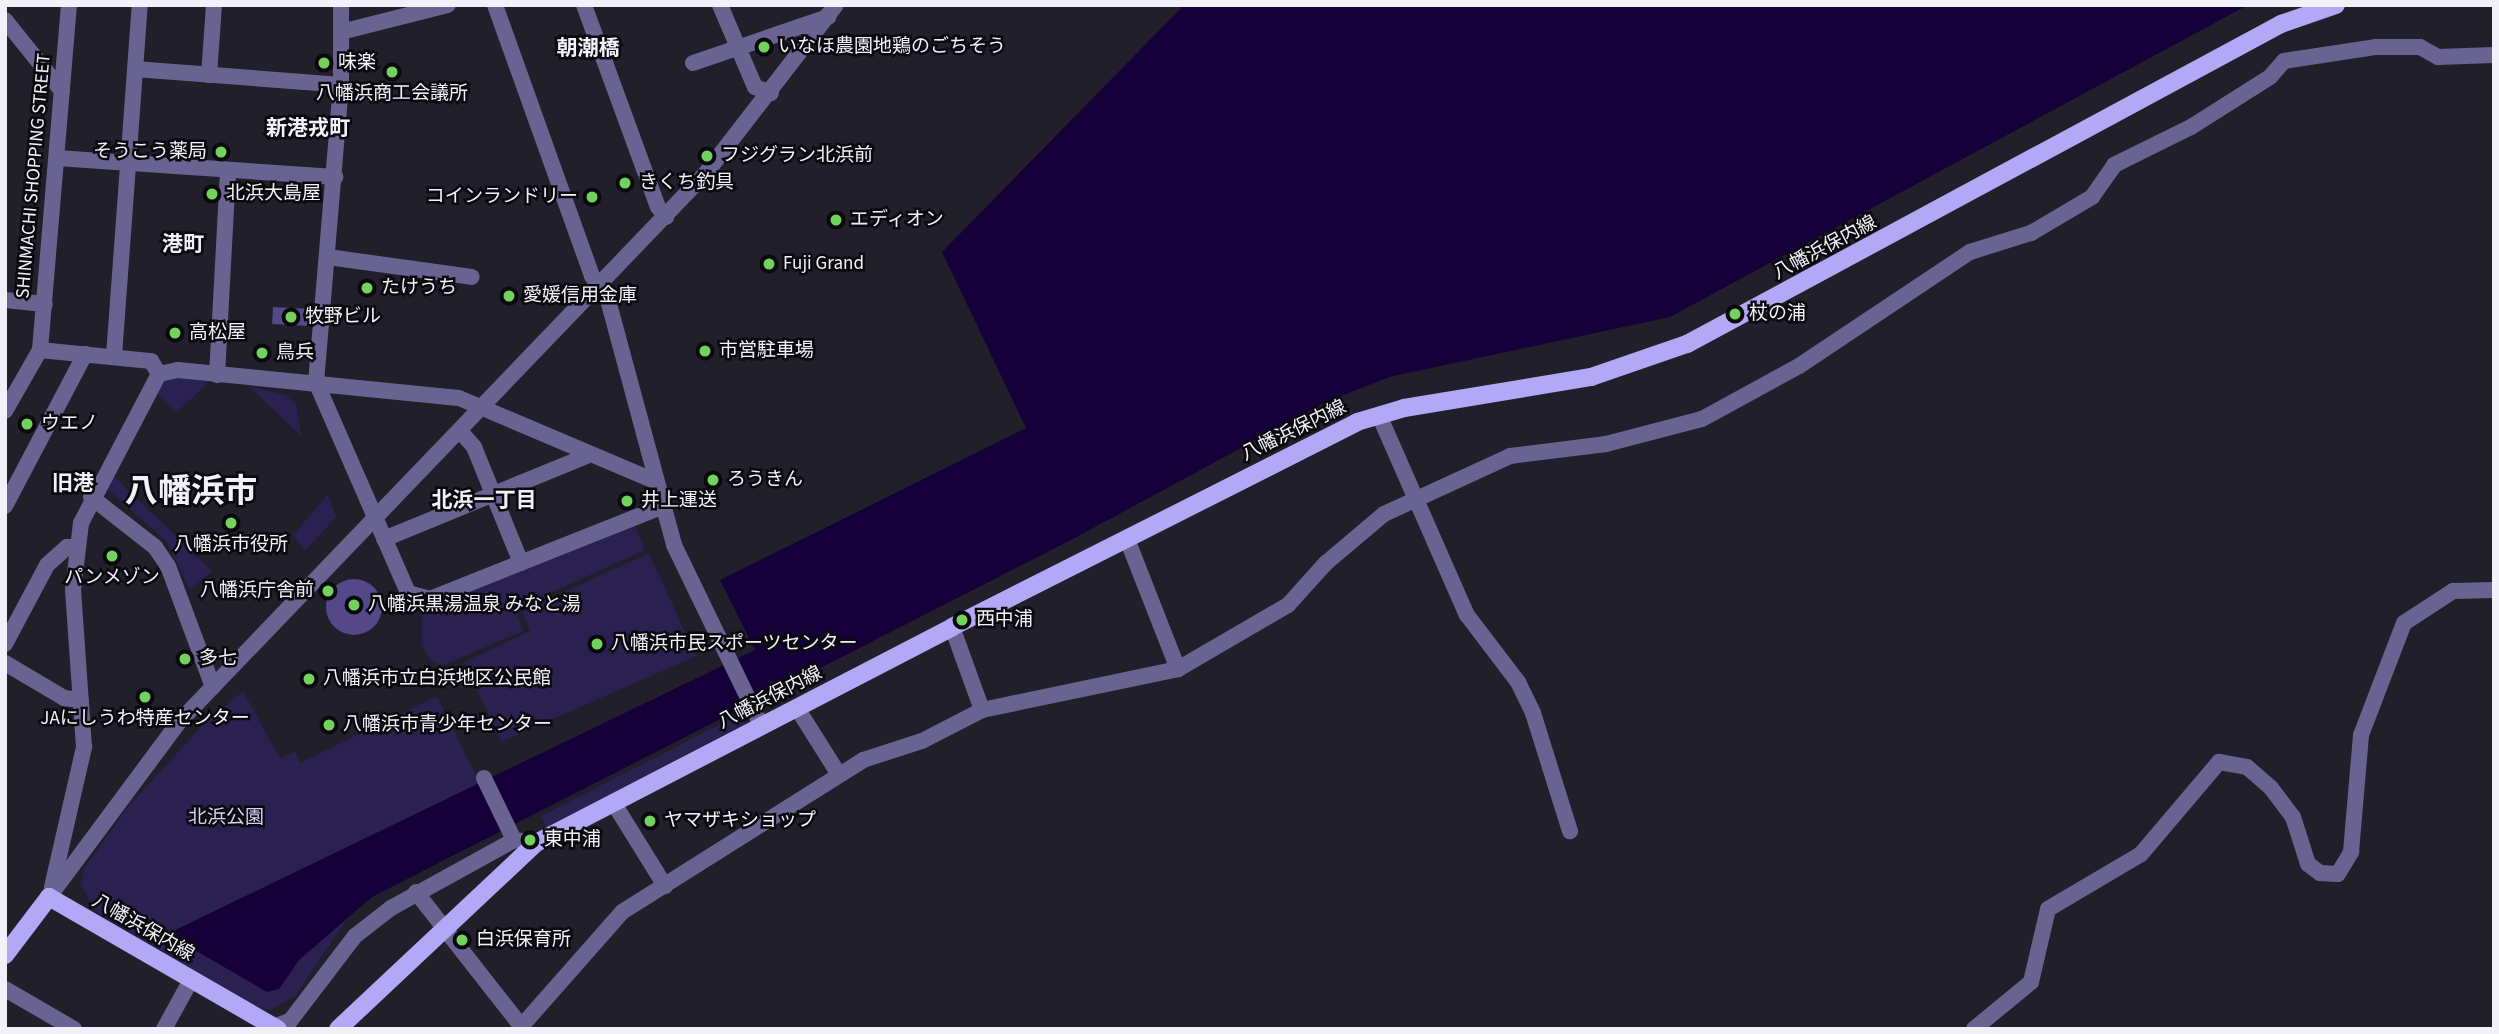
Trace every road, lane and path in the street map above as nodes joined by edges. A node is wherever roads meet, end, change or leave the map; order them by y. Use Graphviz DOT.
graph roads {
  1 [pos="69,5"];
  2 [pos="140,5"];
  3 [pos="214,5"];
  4 [pos="341,5"];
  5 [pos="448,5"];
  6 [pos="495,5"];
  7 [pos="584,5"];
  8 [pos="720,5"];
  9 [pos="2336,5"];
  10 [pos="832,11"];
  11 [pos="5,20"];
  12 [pos="345,31"];
  13 [pos="738,48"];
  14 [pos="2494,55"];
  15 [pos="693,63"];
  16 [pos="135,69"];
  17 [pos="209,75"];
  18 [pos="341,85"];
  19 [pos="62,91"];
  20 [pos="771,93"];
  21 [pos="57,158"];
  22 [pos="129,163"];
  23 [pos="228,170"];
  24 [pos="335,177"];
  25 [pos="666,217"];
  26 [pos="328,257"];
  27 [pos="472,277"];
  28 [pos="601,287"];
  29 [pos="5,300"];
  30 [pos="45,304"];
  31 [pos="40,351"];
  32 [pos="85,354"];
  33 [pos="114,356"];
  34 [pos="159,374"];
  35 [pos="217,374"];
  36 [pos="316,382"];
  37 [pos="482,408"];
  38 [pos="5,411"];
  39 [pos="1379,415"];
  40 [pos="461,432"];
  41 [pos="586,456"];
  42 [pos="655,481"];
  43 [pos="493,493"];
  44 [pos="91,497"];
  45 [pos="1417,498"];
  46 [pos="5,506"];
  47 [pos="664,506"];
  48 [pos="375,520"];
  49 [pos="1127,539"];
  50 [pos="384,540"];
  51 [pos="76,547"];
  52 [pos="521,563"];
  53 [pos="2494,590"];
  54 [pos="952,627"];
  55 [pos="5,644"];
  56 [pos="5,663"];
  57 [pos="1178,670"];
  58 [pos="213,687"];
  59 [pos="81,700"];
  60 [pos="797,708"];
  61 [pos="982,710"];
  62 [pos="761,725"];
  63 [pos="838,773"];
  64 [pos="484,778"];
  65 [pos="613,802"];
  66 [pos="1570,831"];
  67 [pos="512,835"];
  68 [pos="536,843"];
  69 [pos="665,886"];
  70 [pos="416,892"];
  71 [pos="49,898"];
  72 [pos="446,927"];
  73 [pos="5,956"];
  74 [pos="191,980"];
  75 [pos="5,989"];
  76 [pos="267,1026"];
  77 [pos="520,1028"];
  78 [pos="74,1029"];
  79 [pos="164,1029"];
  80 [pos="338,1029"];
  81 [pos="1975,1029"];
  1 -- 19 [label="street, SHINMACHI SHOPPING STREET"];
  2 -- 16 [label="street"];
  3 -- 17 [label="street"];
  4 -- 12 [label="street"];
  5 -- 12 [label="street"];
  6 -- 28 [label="street"];
  7 -- 25 [label="street"];
  8 -- 13 [label="street"];
  9 -- 39 [label="main road, 八幡浜保内線"];
  10 -- 13 [label="street"];
  10 -- 20 [label="street"];
  11 -- 19 [label="street"];
  12 -- 18 [label="street"];
  13 -- 15 [label="street"];
  13 -- 20 [label="street"];
  14 -- 45 [label="street"];
  16 -- 17 [label="street"];
  16 -- 22 [label="street"];
  17 -- 18 [label="street"];
  18 -- 24 [label="street"];
  19 -- 21 [label="street, SHINMACHI SHOPPING STREET"];
  20 -- 25 [label="street"];
  21 -- 22 [label="street"];
  21 -- 30 [label="street, SHINMACHI SHOPPING STREET"];
  22 -- 23 [label="street"];
  22 -- 33 [label="street"];
  23 -- 24 [label="street"];
  23 -- 35 [label="street"];
  24 -- 26 [label="street"];
  25 -- 28 [label="street"];
  26 -- 27 [label="street"];
  26 -- 36 [label="street"];
  28 -- 37 [label="street"];
  28 -- 42 [label="street"];
  29 -- 30 [label="street"];
  30 -- 31 [label="street, SHINMACHI SHOPPING STREET"];
  31 -- 32 [label="street"];
  31 -- 38 [label="street"];
  32 -- 33 [label="street"];
  32 -- 46 [label="street"];
  33 -- 34 [label="street"];
  34 -- 35 [label="street"];
  34 -- 44 [label="street"];
  35 -- 36 [label="street"];
  36 -- 37 [label="street"];
  36 -- 48 [label="street"];
  37 -- 40 [label="street"];
  37 -- 41 [label="street"];
  39 -- 45 [label="street"];
  39 -- 49 [label="main road, 八幡浜保内線"];
  40 -- 43 [label="street"];
  40 -- 48 [label="street"];
  41 -- 42 [label="street"];
  41 -- 43 [label="street"];
  42 -- 47 [label="street"];
  43 -- 50 [label="street"];
  43 -- 52 [label="street"];
  44 -- 51 [label="street"];
  44 -- 58 [label="street"];
  45 -- 57 [label="street"];
  45 -- 66 [label="street"];
  47 -- 52 [label="street"];
  47 -- 62 [label="street"];
  48 -- 50 [label="street"];
  48 -- 58 [label="street"];
  49 -- 54 [label="main road, 八幡浜保内線"];
  49 -- 57 [label="street"];
  50 -- 52 [label="street"];
  51 -- 55 [label="street"];
  51 -- 59 [label="street"];
  53 -- 81 [label="street"];
  54 -- 60 [label="main road, 八幡浜保内線"];
  54 -- 61 [label="street"];
  56 -- 59 [label="street"];
  57 -- 61 [label="street"];
  58 -- 71 [label="street"];
  59 -- 71 [label="street"];
  60 -- 62 [label="main road, 八幡浜保内線"];
  60 -- 63 [label="street"];
  61 -- 63 [label="street"];
  62 -- 65 [label="main road, 八幡浜保内線"];
  63 -- 69 [label="street"];
  64 -- 67 [label="street"];
  65 -- 68 [label="main road, 八幡浜保内線"];
  65 -- 69 [label="street"];
  67 -- 68 [label="street"];
  67 -- 70 [label="street"];
  68 -- 72 [label="main road, 八幡浜保内線"];
  69 -- 77 [label="street"];
  70 -- 72 [label="street"];
  70 -- 76 [label="street"];
  71 -- 73 [label="main road"];
  71 -- 74 [label="main road, 八幡浜保内線"];
  72 -- 77 [label="street"];
  72 -- 80 [label="main road, 八幡浜保内線"];
  74 -- 76 [label="main road, 八幡浜保内線"];
  74 -- 79 [label="street"];
  75 -- 78 [label="street"];
}
